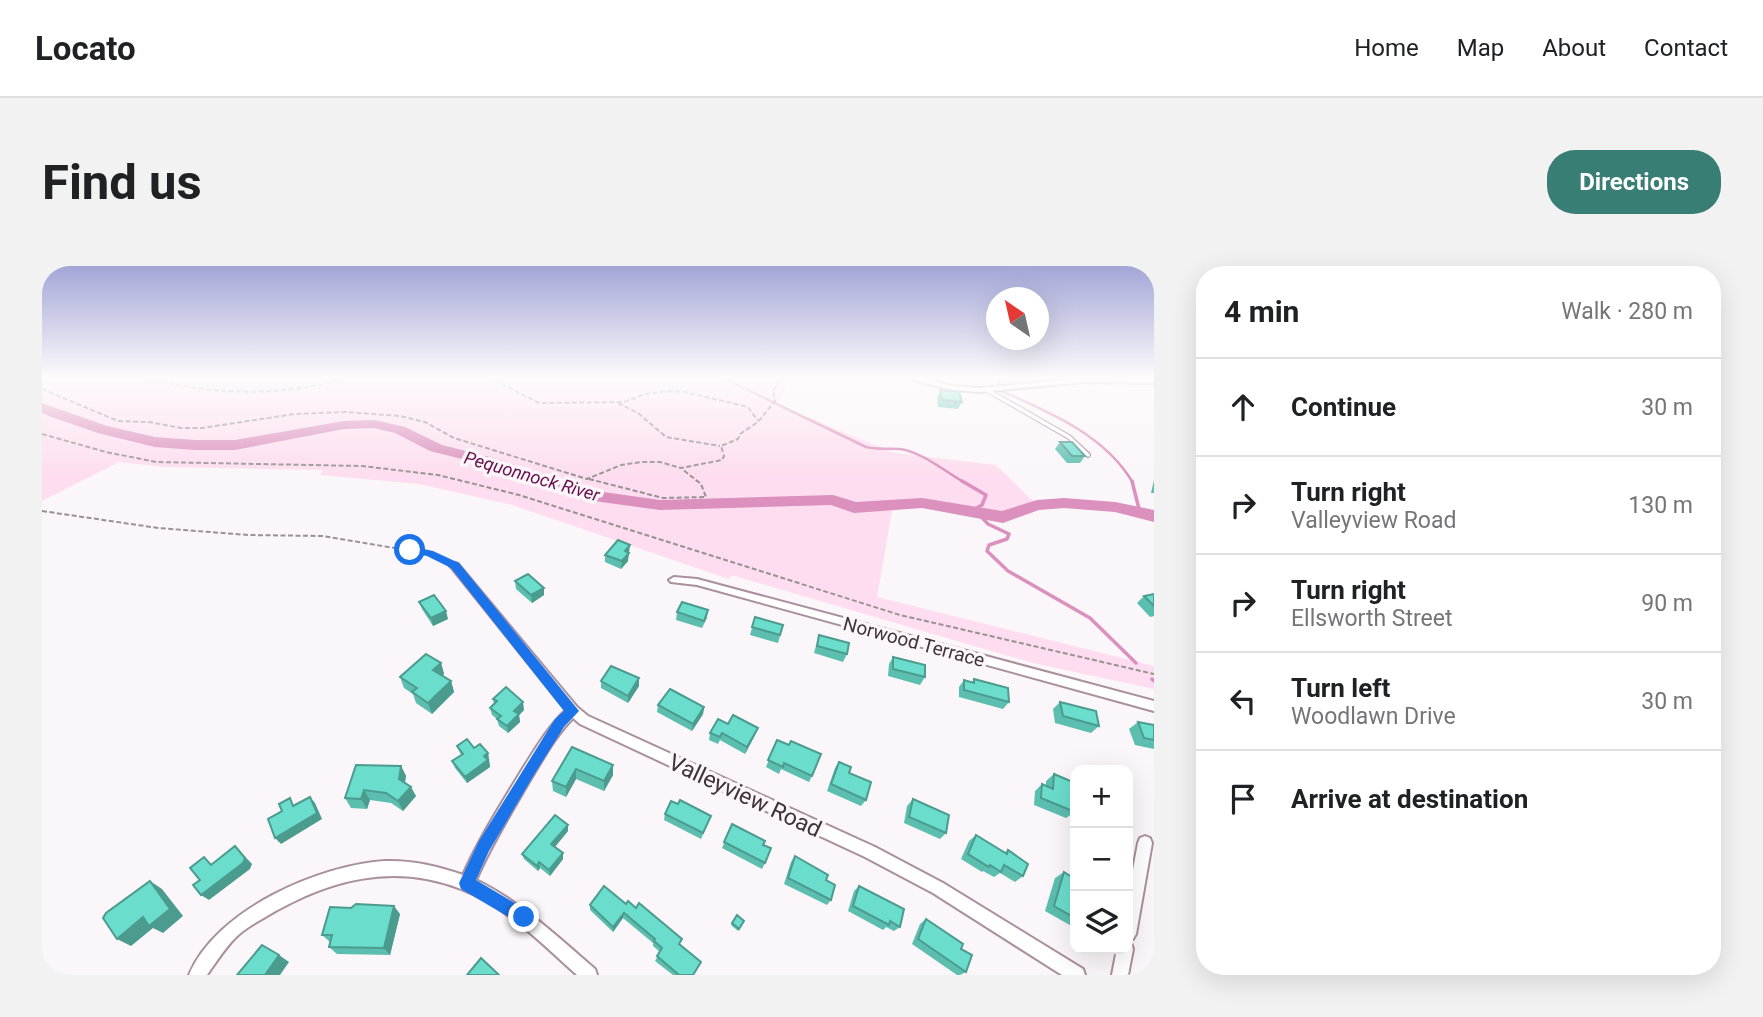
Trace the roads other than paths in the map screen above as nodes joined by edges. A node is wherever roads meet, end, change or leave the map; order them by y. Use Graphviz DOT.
graph roads {
  1 [pos="1026,410"];
  2 [pos="1088,455"];
  3 [pos="455,566"];
  4 [pos="674,580"];
  5 [pos="1154,706"];
  6 [pos="573,711"];
  7 [pos="1145,843"];
  8 [pos="467,883"];
  9 [pos="1133,907"];
  10 [pos="1124,954"];
  11 [pos="197,975"];
  12 [pos="589,975"];
  13 [pos="1077,975"];
  14 [pos="1120,975"];
  1 -- 2 [label="lane"];
  3 -- 6 [label="street, Valleyview Road"];
  4 -- 5 [label="street, Norwood Terrace"];
  6 -- 8 [label="street"];
  6 -- 13 [label="street, Valleyview Road"];
  7 -- 9 [label="street"];
  8 -- 11 [label="street"];
  8 -- 12 [label="street"];
  10 -- 14 [label="street"];
}
